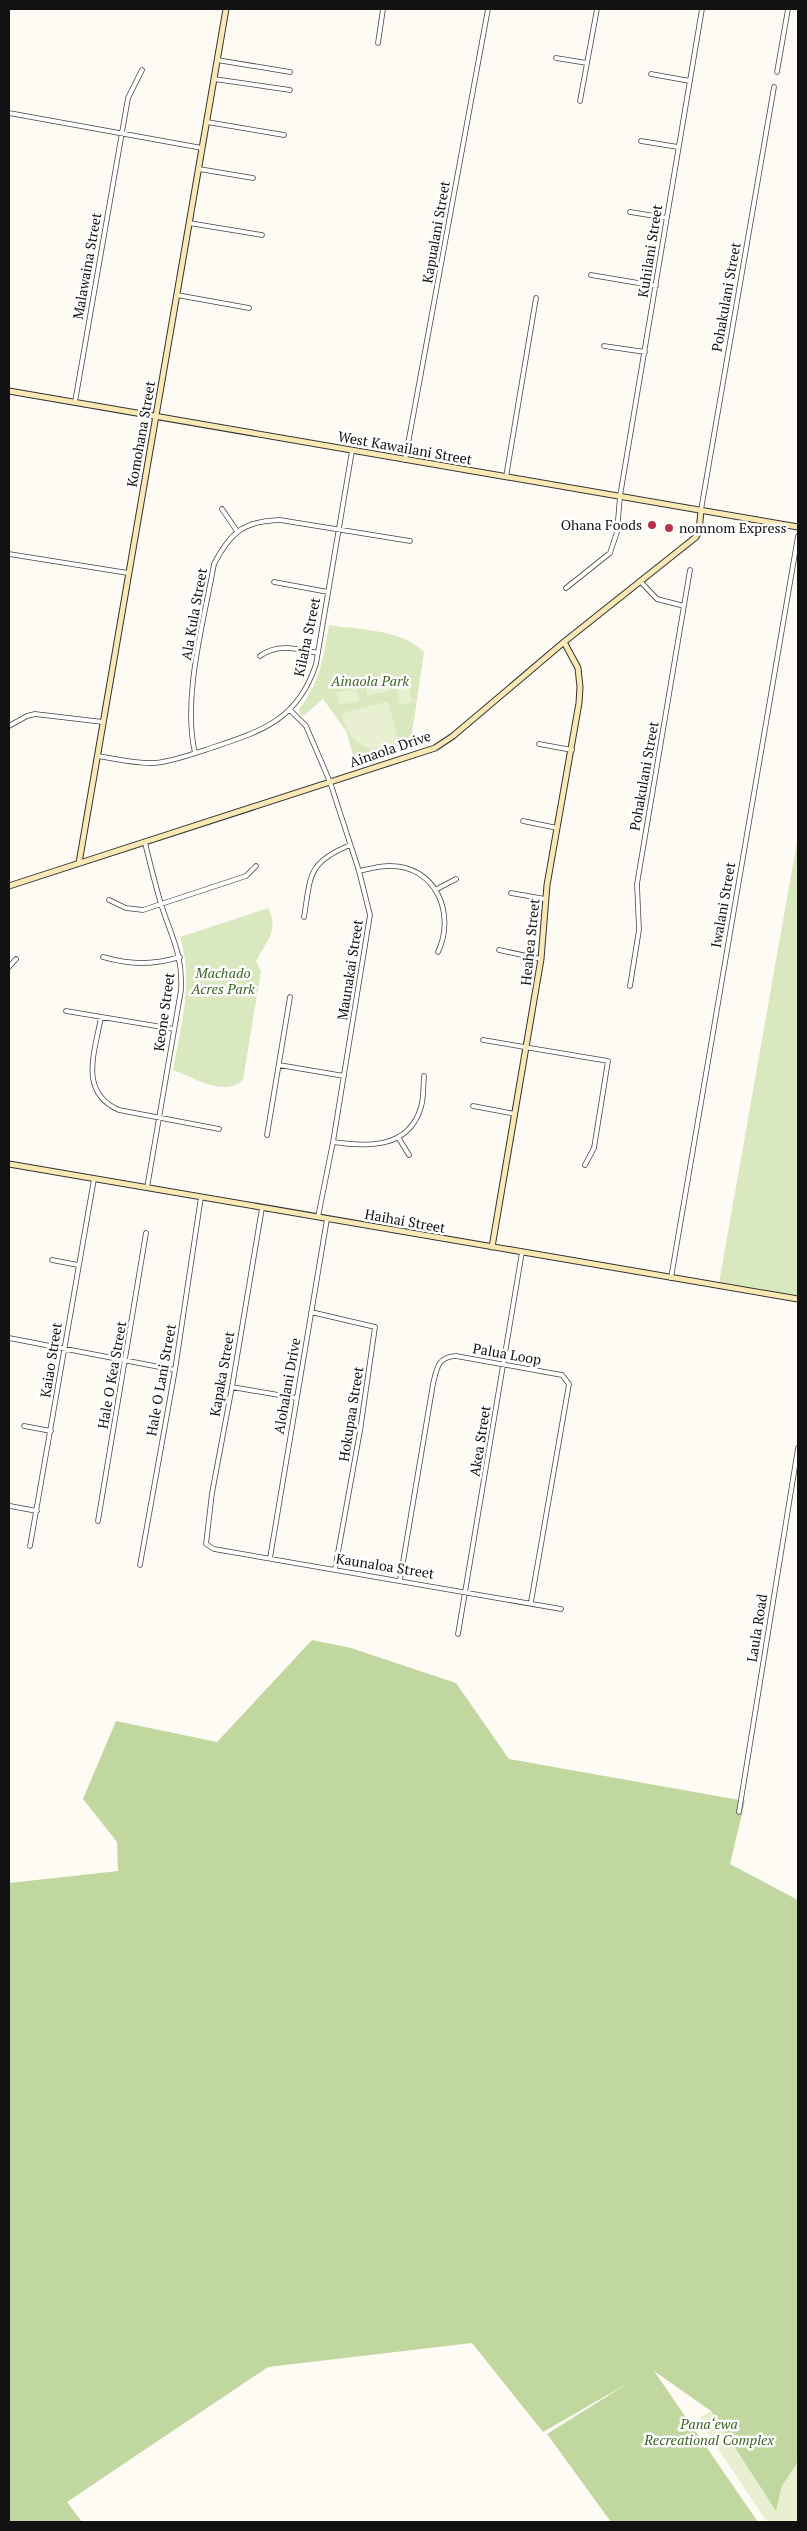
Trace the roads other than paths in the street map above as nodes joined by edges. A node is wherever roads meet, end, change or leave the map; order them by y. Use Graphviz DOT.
graph roads {
  1 [pos="226,9"];
  2 [pos="383,9"];
  3 [pos="488,9"];
  4 [pos="598,9"];
  5 [pos="702,9"];
  6 [pos="788,9"];
  7 [pos="378,43"];
  8 [pos="556,58"];
  9 [pos="217,60"];
  10 [pos="587,63"];
  11 [pos="142,70"];
  12 [pos="290,72"];
  13 [pos="777,72"];
  14 [pos="652,74"];
  15 [pos="214,78"];
  16 [pos="690,81"];
  17 [pos="774,87"];
  18 [pos="290,90"];
  19 [pos="580,101"];
  20 [pos="9,113"];
  21 [pos="207,122"];
  22 [pos="122,133"];
  23 [pos="284,135"];
  24 [pos="641,141"];
  25 [pos="678,147"];
  26 [pos="202,148"];
  27 [pos="199,169"];
  28 [pos="253,178"];
  29 [pos="630,212"];
  30 [pos="667,218"];
  31 [pos="189,223"];
  32 [pos="262,235"];
  33 [pos="591,275"];
  34 [pos="656,286"];
  35 [pos="177,296"];
  36 [pos="536,298"];
  37 [pos="250,308"];
  38 [pos="604,346"];
  39 [pos="644,352"];
  40 [pos="9,391"];
  41 [pos="75,402"];
  42 [pos="156,417"];
  43 [pos="352,451"];
  44 [pos="405,460"];
  45 [pos="506,477"];
  46 [pos="620,496"];
  47 [pos="222,509"];
  48 [pos="701,510"];
  49 [pos="798,527"];
  50 [pos="339,530"];
  51 [pos="237,531"];
  52 [pos="798,536"];
  53 [pos="410,541"];
  54 [pos="9,554"];
  55 [pos="690,570"];
  56 [pos="128,573"];
  57 [pos="274,582"];
  58 [pos="640,582"];
  59 [pos="566,588"];
  60 [pos="328,592"];
  61 [pos="684,606"];
  62 [pos="564,642"];
  63 [pos="318,653"];
  64 [pos="260,656"];
  65 [pos="290,710"];
  66 [pos="103,722"];
  67 [pos="9,726"];
  68 [pos="539,744"];
  69 [pos="572,750"];
  70 [pos="195,753"];
  71 [pos="98,756"];
  72 [pos="330,782"];
  73 [pos="523,821"];
  74 [pos="557,828"];
  75 [pos="145,843"];
  76 [pos="350,845"];
  77 [pos="79,863"];
  78 [pos="256,866"];
  79 [pos="359,871"];
  80 [pos="456,879"];
  81 [pos="9,886"];
  82 [pos="435,890"];
  83 [pos="511,893"];
  84 [pos="545,899"];
  85 [pos="109,900"];
  86 [pos="162,905"];
  87 [pos="304,917"];
  88 [pos="499,950"];
  89 [pos="438,952"];
  90 [pos="103,957"];
  91 [pos="180,957"];
  92 [pos="542,958"];
  93 [pos="16,959"];
  94 [pos="9,967"];
  95 [pos="630,986"];
  96 [pos="290,997"];
  97 [pos="66,1011"];
  98 [pos="101,1017"];
  99 [pos="174,1029"];
  100 [pos="483,1040"];
  101 [pos="526,1047"];
  102 [pos="279,1065"];
  103 [pos="344,1076"];
  104 [pos="424,1076"];
  105 [pos="473,1106"];
  106 [pos="515,1114"];
  107 [pos="158,1118"];
  108 [pos="219,1129"];
  109 [pos="267,1135"];
  110 [pos="398,1137"];
  111 [pos="333,1142"];
  112 [pos="410,1155"];
  113 [pos="9,1164"];
  114 [pos="585,1165"];
  115 [pos="94,1179"];
  116 [pos="147,1188"];
  117 [pos="201,1197"];
  118 [pos="262,1208"];
  119 [pos="318,1217"];
  120 [pos="327,1219"];
  121 [pos="146,1232"];
  122 [pos="492,1247"];
  123 [pos="522,1252"];
  124 [pos="52,1260"];
  125 [pos="78,1265"];
  126 [pos="671,1278"];
  127 [pos="798,1299"];
  128 [pos="311,1312"];
  129 [pos="9,1338"];
  130 [pos="65,1348"];
  131 [pos="126,1359"];
  132 [pos="504,1364"];
  133 [pos="174,1370"];
  134 [pos="232,1387"];
  135 [pos="296,1398"];
  136 [pos="24,1426"];
  137 [pos="51,1431"];
  138 [pos="798,1448"];
  139 [pos="10,1506"];
  140 [pos="37,1511"];
  141 [pos="98,1521"];
  142 [pos="206,1544"];
  143 [pos="30,1546"];
  144 [pos="270,1558"];
  145 [pos="140,1566"];
  146 [pos="335,1569"];
  147 [pos="400,1580"];
  148 [pos="466,1591"];
  149 [pos="531,1602"];
  150 [pos="561,1609"];
  151 [pos="458,1634"];
  152 [pos="739,1812"];
  1 -- 9 [label="street, Komohana Street"];
  2 -- 7 [label="street"];
  3 -- 44 [label="street, Kapualani Street"];
  4 -- 10 [label="street"];
  5 -- 16 [label="street, Kuhilani Street"];
  6 -- 13 [label="street"];
  8 -- 10 [label="street"];
  9 -- 12 [label="street"];
  9 -- 15 [label="street, Komohana Street"];
  10 -- 19 [label="street"];
  11 -- 22 [label="street, Malawaina Street"];
  14 -- 16 [label="street"];
  15 -- 18 [label="street"];
  15 -- 21 [label="street, Komohana Street"];
  16 -- 25 [label="street, Kuhilani Street"];
  17 -- 48 [label="street, Pohakulani Street"];
  20 -- 22 [label="street"];
  21 -- 23 [label="street"];
  21 -- 26 [label="street, Komohana Street"];
  22 -- 26 [label="street"];
  22 -- 41 [label="street, Malawaina Street"];
  24 -- 25 [label="street"];
  25 -- 30 [label="street, Kuhilani Street"];
  26 -- 27 [label="street, Komohana Street"];
  27 -- 28 [label="street"];
  27 -- 31 [label="street, Komohana Street"];
  29 -- 30 [label="street"];
  30 -- 34 [label="street, Kuhilani Street"];
  31 -- 32 [label="street"];
  31 -- 35 [label="street, Komohana Street"];
  33 -- 34 [label="street"];
  34 -- 39 [label="street, Kuhilani Street"];
  35 -- 37 [label="street"];
  35 -- 42 [label="street, Komohana Street"];
  36 -- 45 [label="street"];
  38 -- 39 [label="street"];
  39 -- 46 [label="street, Kuhilani Street"];
  40 -- 41 [label="street, West Kawailani Street"];
  41 -- 42 [label="street, West Kawailani Street"];
  42 -- 43 [label="street, West Kawailani Street"];
  42 -- 56 [label="street, Komohana Street"];
  43 -- 44 [label="street, West Kawailani Street"];
  43 -- 50 [label="street, Kilaha Street"];
  44 -- 45 [label="street, West Kawailani Street"];
  45 -- 46 [label="street, West Kawailani Street"];
  46 -- 48 [label="street, West Kawailani Street"];
  46 -- 59 [label="street, Kuhilani Street"];
  47 -- 51 [label="street"];
  48 -- 49 [label="street, West Kawailani Street"];
  48 -- 58 [label="street, Ainaola Drive"];
  50 -- 51 [label="street, Ala Kula Street"];
  50 -- 53 [label="street, Ala Kula Street"];
  50 -- 60 [label="street, Kilaha Street"];
  51 -- 70 [label="street, Ala Kula Street"];
  52 -- 126 [label="street, Iwalani Street"];
  54 -- 56 [label="street"];
  55 -- 61 [label="street, Pohakulani Street"];
  56 -- 66 [label="street, Komohana Street"];
  57 -- 60 [label="street"];
  58 -- 61 [label="street"];
  58 -- 62 [label="street, Ainaola Drive"];
  60 -- 63 [label="street, Kilaha Street"];
  61 -- 95 [label="street, Pohakulani Street"];
  62 -- 69 [label="street, Heahea Street"];
  62 -- 72 [label="street, Ainaola Drive"];
  63 -- 64 [label="street"];
  63 -- 65 [label="street, Kilaha Street"];
  65 -- 70 [label="street, Kilaha Street"];
  65 -- 72 [label="street, Maunakai Street"];
  66 -- 67 [label="street"];
  66 -- 71 [label="street, Komohana Street"];
  68 -- 69 [label="street"];
  69 -- 74 [label="street, Heahea Street"];
  70 -- 71 [label="street, Kilaha Street"];
  71 -- 77 [label="street, Komohana Street"];
  72 -- 75 [label="street, Ainaola Drive"];
  72 -- 76 [label="street, Maunakai Street"];
  73 -- 74 [label="street"];
  74 -- 84 [label="street, Heahea Street"];
  75 -- 77 [label="street, Ainaola Drive"];
  75 -- 86 [label="street, Keone Street"];
  76 -- 79 [label="street, Maunakai Street"];
  76 -- 87 [label="street"];
  77 -- 81 [label="street, Ainaola Drive"];
  78 -- 86 [label="street"];
  79 -- 82 [label="street"];
  79 -- 103 [label="street, Maunakai Street"];
  80 -- 82 [label="street"];
  82 -- 89 [label="street"];
  83 -- 84 [label="street"];
  84 -- 92 [label="street, Heahea Street"];
  85 -- 86 [label="street"];
  86 -- 91 [label="street, Keone Street"];
  88 -- 92 [label="street"];
  90 -- 91 [label="street"];
  91 -- 99 [label="street, Keone Street"];
  92 -- 101 [label="street, Heahea Street"];
  93 -- 94 [label="street"];
  96 -- 102 [label="street"];
  97 -- 98 [label="street"];
  98 -- 99 [label="street"];
  98 -- 107 [label="street"];
  99 -- 107 [label="street, Keone Street"];
  100 -- 101 [label="street"];
  101 -- 106 [label="street, Heahea Street"];
  101 -- 114 [label="street"];
  102 -- 103 [label="street"];
  102 -- 109 [label="street"];
  103 -- 111 [label="street, Maunakai Street"];
  104 -- 110 [label="street"];
  105 -- 106 [label="street"];
  106 -- 122 [label="street, Heahea Street"];
  107 -- 108 [label="street"];
  107 -- 116 [label="street, Keone Street"];
  110 -- 111 [label="street"];
  110 -- 112 [label="street"];
  111 -- 119 [label="street, Maunakai Street"];
  113 -- 115 [label="street, Haihai Street"];
  115 -- 116 [label="street, Haihai Street"];
  115 -- 125 [label="street, Kaiao Street"];
  116 -- 117 [label="street, Haihai Street"];
  117 -- 118 [label="street, Haihai Street"];
  117 -- 133 [label="street, Hale O Lani Street"];
  118 -- 119 [label="street, Haihai Street"];
  118 -- 134 [label="street, Kapaka Street"];
  119 -- 120 [label="street, Haihai Street"];
  120 -- 122 [label="street, Haihai Street"];
  120 -- 128 [label="street, Alohalani Drive"];
  121 -- 131 [label="street, Hale O Kea Street"];
  122 -- 123 [label="street, Haihai Street"];
  123 -- 126 [label="street, Haihai Street"];
  123 -- 132 [label="street, Akea Street"];
  124 -- 125 [label="street"];
  125 -- 130 [label="street, Kaiao Street"];
  126 -- 127 [label="street, Haihai Street"];
  128 -- 135 [label="street, Alohalani Drive"];
  128 -- 146 [label="street, Hokupaa Street"];
  129 -- 130 [label="street"];
  130 -- 131 [label="street"];
  130 -- 137 [label="street, Kaiao Street"];
  131 -- 133 [label="street"];
  131 -- 141 [label="street, Hale O Kea Street"];
  132 -- 147 [label="street, Palua Loop"];
  132 -- 148 [label="street, Akea Street"];
  132 -- 149 [label="street, Palua Loop"];
  133 -- 145 [label="street, Hale O Lani Street"];
  134 -- 135 [label="street"];
  134 -- 142 [label="street, Kapaka Street"];
  135 -- 144 [label="street, Alohalani Drive"];
  136 -- 137 [label="street"];
  137 -- 140 [label="street, Kaiao Street"];
  138 -- 152 [label="street, Laula Road"];
  139 -- 140 [label="street"];
  140 -- 143 [label="street, Kaiao Street"];
  142 -- 144 [label="street, Kaunaloa Street"];
  144 -- 146 [label="street, Kaunaloa Street"];
  146 -- 147 [label="street, Kaunaloa Street"];
  147 -- 148 [label="street, Kaunaloa Street"];
  148 -- 149 [label="street, Kaunaloa Street"];
  148 -- 151 [label="street, Akea Street"];
  149 -- 150 [label="street, Kaunaloa Street"];
}
